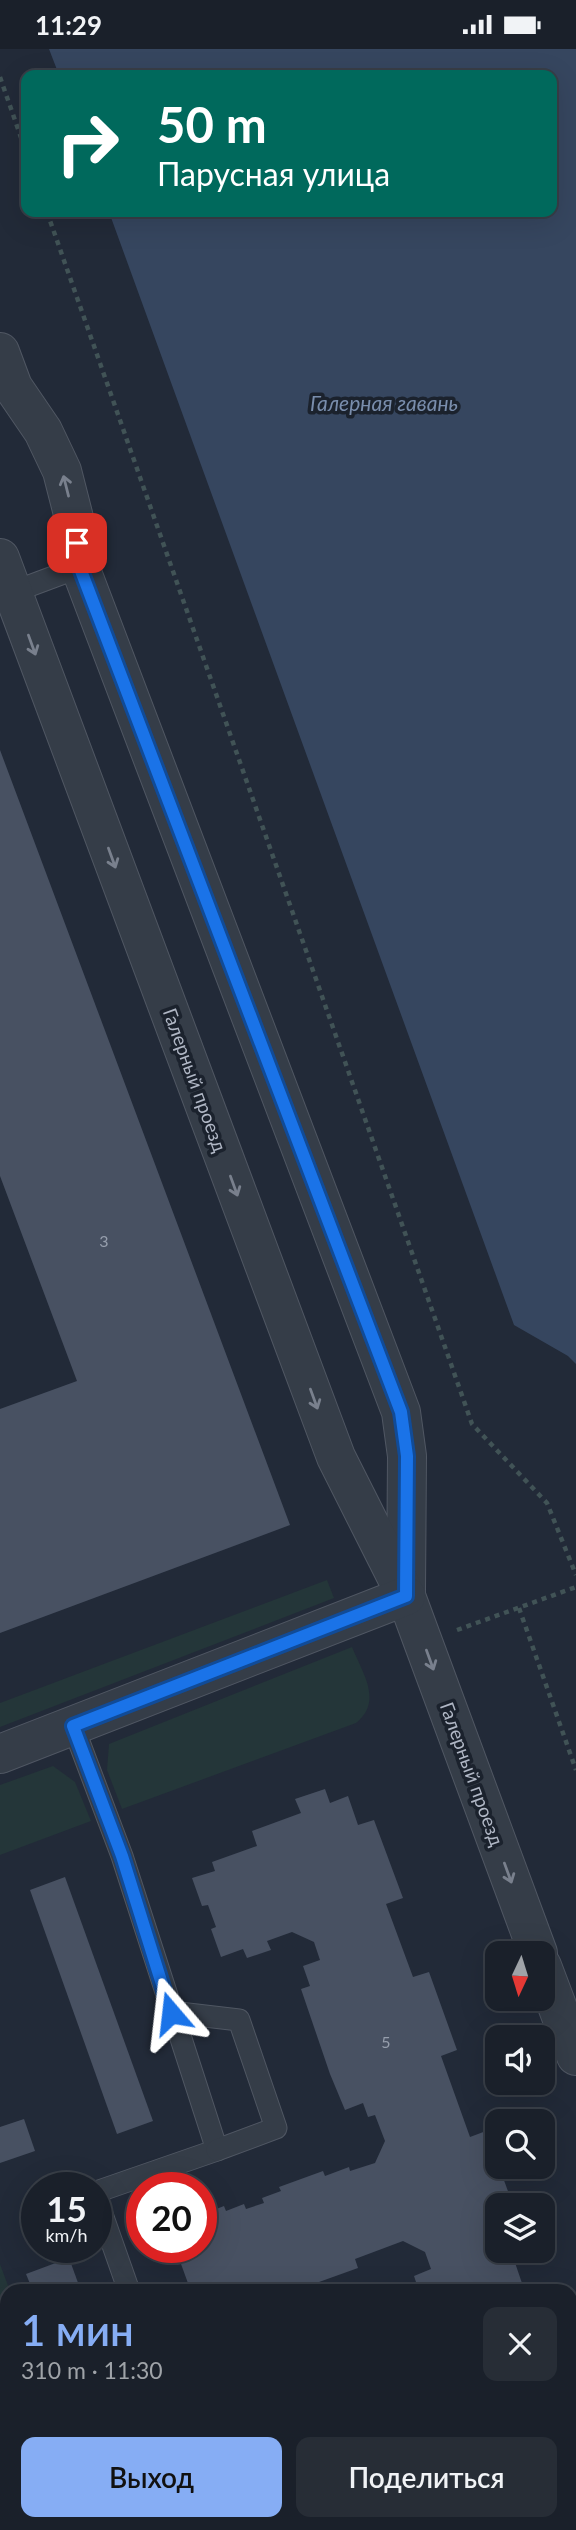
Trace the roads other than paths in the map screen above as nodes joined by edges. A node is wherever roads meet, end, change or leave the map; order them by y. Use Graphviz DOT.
graph roads {
  1 [pos="0,352"];
  2 [pos="6,399"];
  3 [pos="80,568"];
  4 [pos="6,575"];
  5 [pos="406,1596"];
  6 [pos="73,1726"];
  7 [pos="0,1754"];
  8 [pos="534,1941"];
  9 [pos="555,2000"];
  10 [pos="171,2013"];
  11 [pos="576,2056"];
  12 [pos="217,2150"];
  13 [pos="112,2189"];
  14 [pos="112,2242"];
  15 [pos="127,2284"];
  1 -- 2 [label="street, Галерный проезд"];
  3 -- 2 [label="street, Галерный проезд, one-way"];
  3 -- 4 [label="lane"];
  3 -- 5 [label="street, Галерный проезд"];
  4 -- 5 [label="street, Галерный проезд, one-way"];
  5 -- 6 [label="street"];
  5 -- 8 [label="street, Галерный проезд, one-way"];
  6 -- 7 [label="street"];
  6 -- 10 [label="lane"];
  9 -- 11 [label="street"];
  10 -- 12 [label="lane"];
  10 -- 12 [label="lane"];
  12 -- 13 [label="lane"];
  14 -- 15 [label="lane"];
}
